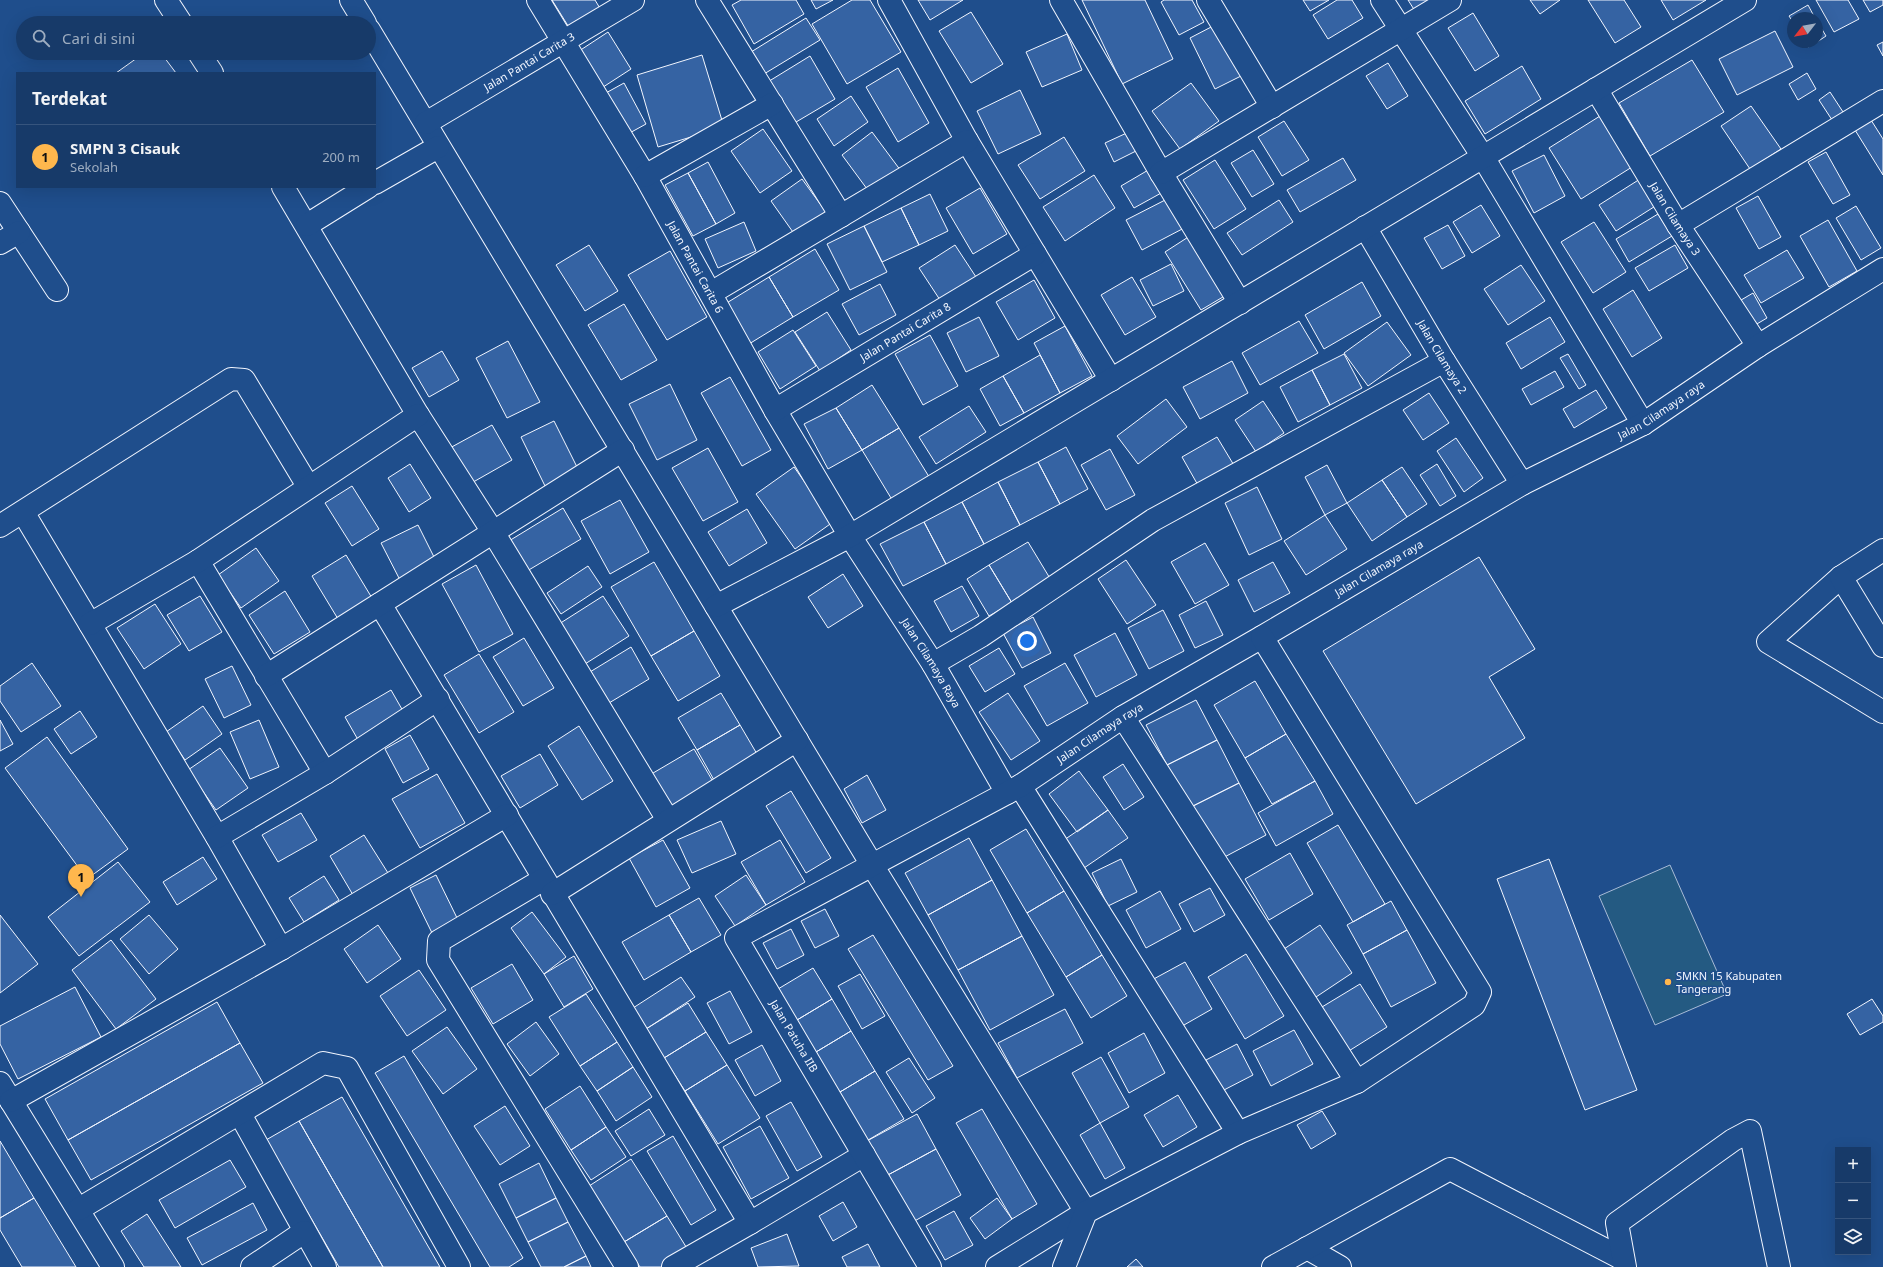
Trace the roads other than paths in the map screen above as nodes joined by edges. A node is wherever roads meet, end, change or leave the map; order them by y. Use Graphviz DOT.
graph roads {
  1 [pos="166,0"];
  2 [pos="351,0"];
  3 [pos="538,0"];
  4 [pos="633,0"];
  5 [pos="707,0"];
  6 [pos="889,0"];
  7 [pos="1061,0"];
  8 [pos="1208,0"];
  9 [pos="1382,0"];
  10 [pos="1450,0"];
  11 [pos="1745,0"];
  12 [pos="176,16"];
  13 [pos="361,16"];
  14 [pos="1400,30"];
  15 [pos="376,41"];
  16 [pos="563,41"];
  17 [pos="204,60"];
  18 [pos="211,72"];
  19 [pos="1596,89"];
  20 [pos="1883,101"];
  21 [pos="772,104"];
  22 [pos="1272,107"];
  23 [pos="426,123"];
  24 [pos="967,141"];
  25 [pos="438,147"];
  26 [pos="1483,157"];
  27 [pos="1161,173"];
  28 [pos="645,176"];
  29 [pos="376,182"];
  30 [pos="284,188"];
  31 [pos="366,188"];
  32 [pos="0,203"];
  33 [pos="841,216"];
  34 [pos="307,225"];
  35 [pos="1678,225"];
  36 [pos="1365,227"];
  37 [pos="19,232"];
  38 [pos="0,242"];
  39 [pos="1035,254"];
  40 [pos="1883,269"];
  41 [pos="57,290"];
  42 [pos="711,293"];
  43 [pos="1240,303"];
  44 [pos="1758,346"];
  45 [pos="1444,361"];
  46 [pos="1111,380"];
  47 [pos="775,410"];
  48 [pos="418,415"];
  49 [pos="1643,424"];
  50 [pos="623,450"];
  51 [pos="1522,484"];
  52 [pos="308,486"];
  53 [pos="23,512"];
  54 [pos="0,526"];
  55 [pos="493,532"];
  56 [pos="850,536"];
  57 [pos="1883,550"];
  58 [pos="198,560"];
  59 [pos="1841,577"];
  60 [pos="380,604"];
  61 [pos="716,606"];
  62 [pos="90,624"];
  63 [pos="1262,637"];
  64 [pos="1883,646"];
  65 [pos="933,664"];
  66 [pos="266,676"];
  67 [pos="438,699"];
  68 [pos="1883,712"];
  69 [pos="1123,716"];
  70 [pos="797,740"];
  71 [pos="325,773"];
  72 [pos="1013,789"];
  73 [pos="507,815"];
  74 [pos="668,820"];
  75 [pos="217,837"];
  76 [pos="872,865"];
  77 [pos="548,886"];
  78 [pos="281,949"];
  79 [pos="1357,1082"];
  80 [pos="6,1092"];
  81 [pos="240,1114"];
  82 [pos="1238,1133"];
  83 [pos="864,1154"];
  84 [pos="79,1209"];
  85 [pos="1086,1212"];
  86 [pos="750,1223"];
  87 [pos="304,1232"];
  88 [pos="1307,1248"];
  89 [pos="1624,1263"];
  90 [pos="113,1267"];
  91 [pos="252,1267"];
  92 [pos="325,1267"];
  93 [pos="459,1267"];
  94 [pos="627,1267"];
  95 [pos="673,1267"];
  96 [pos="930,1267"];
  97 [pos="997,1267"];
  98 [pos="1064,1267"];
  99 [pos="1273,1267"];
  100 [pos="1340,1267"];
  101 [pos="1779,1267"];
  1 -- 12 [label="street"];
  2 -- 13 [label="street"];
  3 -- 16 [label="street, Jalan Pantai Carita 6"];
  4 -- 16 [label="street, Jalan Pantai Carita 3"];
  5 -- 21 [label="street"];
  6 -- 24 [label="street"];
  7 -- 27 [label="street"];
  8 -- 22 [label="street"];
  9 -- 14 [label="street"];
  10 -- 14 [label="street"];
  11 -- 19 [label="street"];
  14 -- 22 [label="street"];
  14 -- 26 [label="street"];
  15 -- 23 [label="street"];
  16 -- 23 [label="street, Jalan Pantai Carita 3"];
  16 -- 28 [label="street, Jalan Pantai Carita 6"];
  17 -- 18 [label="street"];
  19 -- 26 [label="street"];
  19 -- 35 [label="street, Jalan Cilamaya 3"];
  20 -- 35 [label="street"];
  21 -- 28 [label="street"];
  21 -- 33 [label="street"];
  22 -- 27 [label="street"];
  23 -- 25 [label="street"];
  24 -- 33 [label="street"];
  24 -- 39 [label="street"];
  25 -- 29 [label="street"];
  25 -- 50 [label="street"];
  26 -- 36 [label="street"];
  26 -- 49 [label="street"];
  27 -- 43 [label="street"];
  28 -- 42 [label="street, Jalan Pantai Carita 6"];
  30 -- 34 [label="street"];
  31 -- 34 [label="street"];
  32 -- 37 [label="street"];
  33 -- 42 [label="street"];
  34 -- 48 [label="street"];
  35 -- 44 [label="street, Jalan Cilamaya 3"];
  36 -- 43 [label="street"];
  36 -- 45 [label="street, Jalan Cilamaya 2"];
  37 -- 38 [label="street"];
  37 -- 41 [label="street"];
  39 -- 46 [label="street"];
  39 -- 47 [label="street, Jalan Pantai Carita 8"];
  40 -- 44 [label="street, Jalan Cilamaya raya"];
  42 -- 47 [label="street, Jalan Pantai Carita 6"];
  43 -- 46 [label="street"];
  44 -- 49 [label="street, Jalan Cilamaya raya"];
  45 -- 51 [label="street, Jalan Cilamaya 2"];
  45 -- 65 [label="street"];
  46 -- 56 [label="street"];
  47 -- 56 [label="street, Jalan Pantai Carita 6"];
  48 -- 52 [label="street"];
  48 -- 55 [label="street"];
  49 -- 51 [label="street, Jalan Cilamaya raya"];
  50 -- 55 [label="street"];
  50 -- 61 [label="street"];
  51 -- 63 [label="street, Jalan Cilamaya raya"];
  52 -- 53 [label="street"];
  52 -- 58 [label="street"];
  53 -- 54 [label="street"];
  53 -- 62 [label="street"];
  55 -- 60 [label="street"];
  55 -- 74 [label="street"];
  56 -- 61 [label="street"];
  56 -- 65 [label="street, Jalan Cilamaya Raya"];
  57 -- 59 [label="street"];
  58 -- 62 [label="street"];
  58 -- 66 [label="street"];
  59 -- 64 [label="street"];
  59 -- 68 [label="street"];
  60 -- 66 [label="street"];
  60 -- 67 [label="street"];
  61 -- 70 [label="street"];
  62 -- 75 [label="street"];
  63 -- 69 [label="street, Jalan Cilamaya raya"];
  63 -- 79 [label="street"];
  65 -- 72 [label="street, Jalan Cilamaya Raya"];
  66 -- 71 [label="street"];
  67 -- 71 [label="street"];
  67 -- 73 [label="street"];
  69 -- 72 [label="street, Jalan Cilamaya raya"];
  69 -- 79 [label="street"];
  70 -- 74 [label="street"];
  70 -- 76 [label="street"];
  71 -- 75 [label="street"];
  72 -- 76 [label="street, Jalan Cilamaya raya"];
  72 -- 82 [label="street, Jalan Cilamaya Raya"];
  73 -- 77 [label="street"];
  73 -- 78 [label="street"];
  74 -- 77 [label="street"];
  75 -- 78 [label="street"];
  76 -- 83 [label="street, Jalan Patuha IIB"];
  76 -- 85 [label="street"];
  77 -- 86 [label="street"];
  77 -- 94 [label="street"];
  78 -- 80 [label="street"];
  79 -- 82 [label="street"];
  80 -- 84 [label="street"];
  81 -- 84 [label="street"];
  81 -- 87 [label="street"];
  81 -- 93 [label="street"];
  82 -- 85 [label="street"];
  83 -- 86 [label="street"];
  83 -- 96 [label="street, Jalan Patuha IIB"];
  84 -- 90 [label="street"];
  85 -- 97 [label="street"];
  85 -- 98 [label="street"];
  86 -- 95 [label="street"];
  87 -- 91 [label="street"];
  87 -- 92 [label="street"];
  88 -- 89 [label="street"];
  88 -- 99 [label="street"];
  88 -- 100 [label="street"];
  89 -- 101 [label="street"];
}
